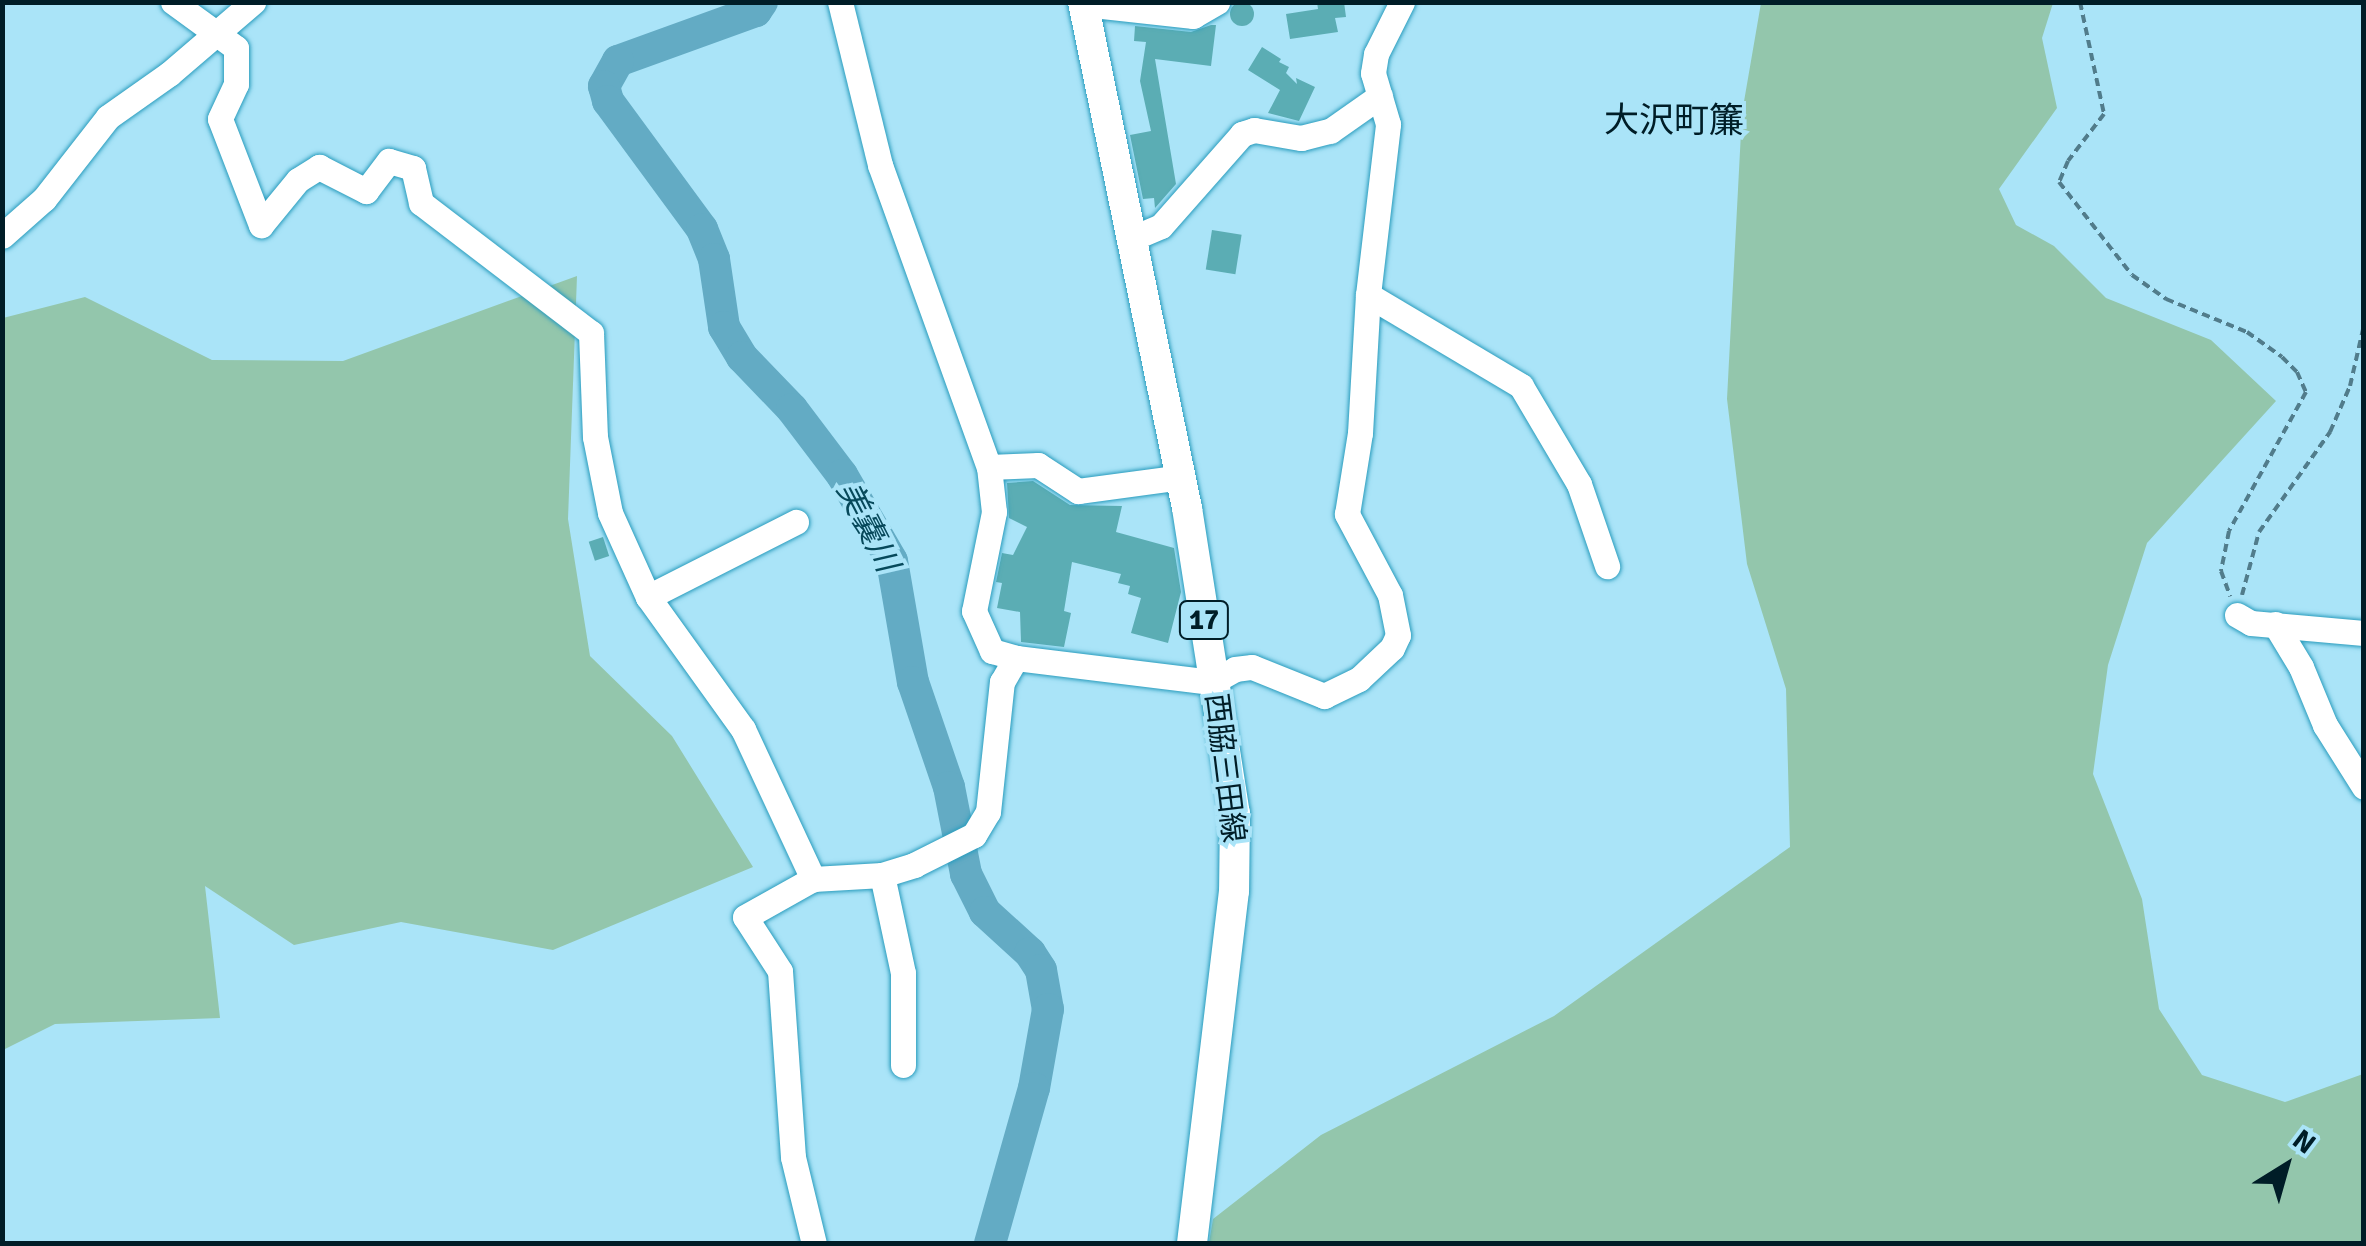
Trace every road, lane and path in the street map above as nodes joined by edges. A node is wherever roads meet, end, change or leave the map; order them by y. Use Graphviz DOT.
graph roads {
  1 [pos="173,2"];
  2 [pos="253,2"];
  3 [pos="840,2"];
  4 [pos="1217,2"];
  5 [pos="1402,2"];
  6 [pos="2080,2"];
  7 [pos="1084,3"];
  8 [pos="218,33"];
  9 [pos="1380,96"];
  10 [pos="2,236"];
  11 [pos="1133,238"];
  12 [pos="1368,295"];
  13 [pos="2364,325"];
  14 [pos="989,467"];
  15 [pos="1182,477"];
  16 [pos="796,522"];
  17 [pos="1607,566"];
  18 [pos="648,597"];
  19 [pos="2237,614"];
  20 [pos="2275,624"];
  21 [pos="2364,633"];
  22 [pos="1016,658"];
  23 [pos="1212,682"];
  24 [pos="2364,787"];
  25 [pos="882,875"];
  26 [pos="812,880"];
  27 [pos="903,1065"];
  28 [pos="814,1244"];
  29 [pos="1192,1244"];
  1 -- 8 [label="street"];
  2 -- 8 [label="street"];
  3 -- 14 [label="street"];
  4 -- 7 [label="street"];
  5 -- 9 [label="street"];
  6 -- 19 [label="path"];
  7 -- 11 [label="main road, 西脇三田線 / 17"];
  8 -- 10 [label="street"];
  8 -- 18 [label="street"];
  9 -- 11 [label="street"];
  9 -- 12 [label="street"];
  11 -- 15 [label="main road, 西脇三田線 / 17"];
  12 -- 17 [label="street"];
  12 -- 23 [label="street"];
  13 -- 19 [label="path"];
  14 -- 15 [label="street"];
  14 -- 22 [label="street"];
  15 -- 23 [label="main road, 西脇三田線 / 17"];
  16 -- 18 [label="street"];
  18 -- 26 [label="street"];
  19 -- 20 [label="street"];
  20 -- 21 [label="street"];
  20 -- 24 [label="street"];
  22 -- 23 [label="street"];
  22 -- 25 [label="street"];
  23 -- 29 [label="main road, 西脇三田線 / 17"];
  25 -- 26 [label="street"];
  25 -- 27 [label="street"];
  26 -- 28 [label="street"];
}
